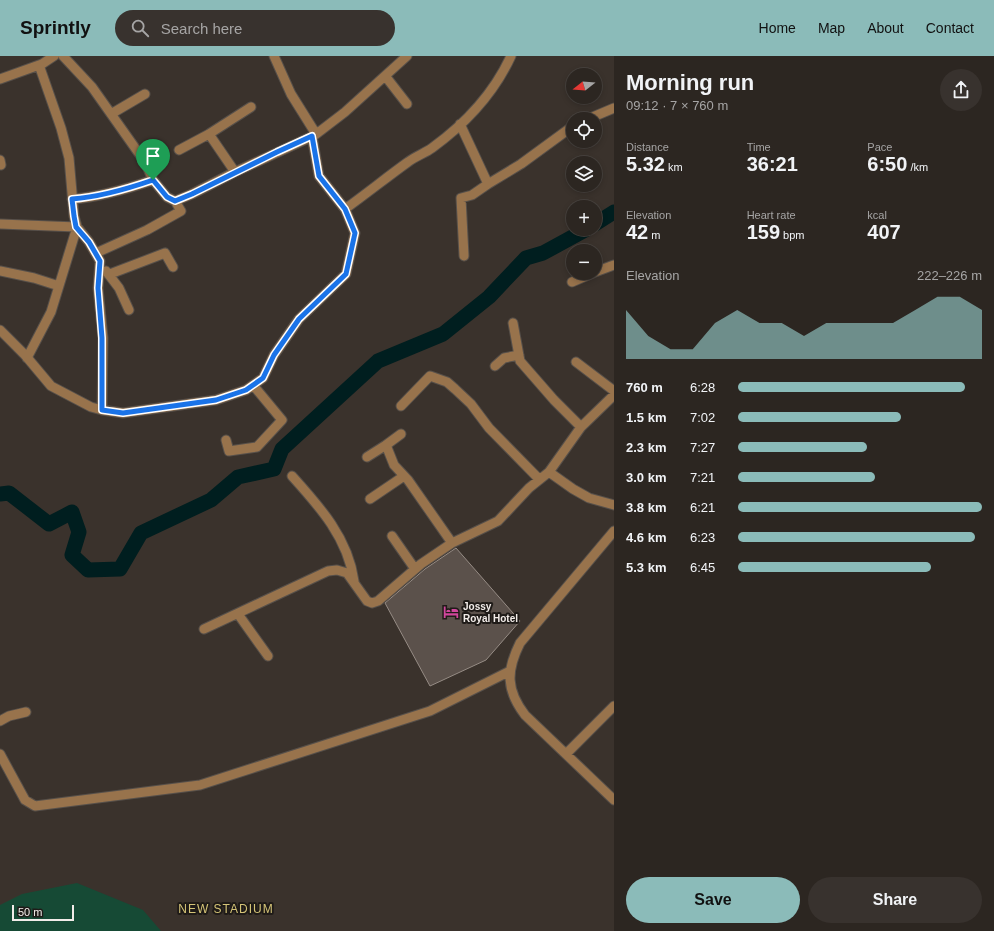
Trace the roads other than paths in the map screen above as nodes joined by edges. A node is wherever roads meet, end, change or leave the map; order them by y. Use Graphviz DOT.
graph roads {
  1 [pos="54,56"];
  2 [pos="62,56"];
  3 [pos="274,56"];
  4 [pos="407,56"];
  5 [pos="511,56"];
  6 [pos="39,65"];
  7 [pos="386,77"];
  8 [pos="0,80"];
  9 [pos="145,94"];
  10 [pos="407,104"];
  11 [pos="251,107"];
  12 [pos="614,108"];
  13 [pos="602,113"];
  14 [pos="111,114"];
  15 [pos="460,124"];
  16 [pos="566,131"];
  17 [pos="210,134"];
  18 [pos="314,135"];
  19 [pos="179,150"];
  20 [pos="235,172"];
  21 [pos="153,180"];
  22 [pos="488,184"];
  23 [pos="72,199"];
  24 [pos="175,201"];
  25 [pos="345,209"];
  26 [pos="0,224"];
  27 [pos="76,227"];
  28 [pos="96,253"];
  29 [pos="464,256"];
  30 [pos="614,265"];
  31 [pos="101,266"];
  32 [pos="173,267"];
  33 [pos="602,269"];
  34 [pos="0,271"];
  35 [pos="110,274"];
  36 [pos="576,280"];
  37 [pos="572,282"];
  38 [pos="59,286"];
  39 [pos="129,310"];
  40 [pos="513,323"];
  41 [pos="0,330"];
  42 [pos="519,355"];
  43 [pos="27,358"];
  44 [pos="576,362"];
  45 [pos="495,366"];
  46 [pos="253,385"];
  47 [pos="614,391"];
  48 [pos="614,395"];
  49 [pos="401,406"];
  50 [pos="102,410"];
  51 [pos="581,426"];
  52 [pos="401,434"];
  53 [pos="226,440"];
  54 [pos="386,445"];
  55 [pos="367,457"];
  56 [pos="549,472"];
  57 [pos="292,476"];
  58 [pos="404,476"];
  59 [pos="539,480"];
  60 [pos="370,499"];
  61 [pos="614,505"];
  62 [pos="614,531"];
  63 [pos="392,536"];
  64 [pos="452,543"];
  65 [pos="416,569"];
  66 [pos="354,582"];
  67 [pos="238,614"];
  68 [pos="204,629"];
  69 [pos="268,656"];
  70 [pos="510,671"];
  71 [pos="614,706"];
  72 [pos="26,712"];
  73 [pos="0,721"];
  74 [pos="0,754"];
  75 [pos="566,754"];
  76 [pos="614,800"];
  1 -- 6 [label="street"];
  2 -- 14 [label="street"];
  3 -- 18 [label="street"];
  4 -- 7 [label="street"];
  5 -- 15 [label="street"];
  6 -- 8 [label="street"];
  6 -- 23 [label="street"];
  7 -- 10 [label="street"];
  7 -- 18 [label="street"];
  9 -- 14 [label="street"];
  11 -- 17 [label="street"];
  12 -- 13 [label="street"];
  14 -- 21 [label="street"];
  15 -- 22 [label="street"];
  15 -- 25 [label="street"];
  16 -- 22 [label="street"];
  17 -- 19 [label="street"];
  17 -- 20 [label="street"];
  18 -- 20 [label="street"];
  18 -- 25 [label="street"];
  20 -- 24 [label="street"];
  21 -- 23 [label="street"];
  21 -- 24 [label="street"];
  22 -- 29 [label="street"];
  23 -- 27 [label="street"];
  24 -- 28 [label="street"];
  25 -- 46 [label="street"];
  26 -- 27 [label="street"];
  27 -- 28 [label="street"];
  27 -- 38 [label="street"];
  28 -- 31 [label="street"];
  30 -- 33 [label="street"];
  31 -- 35 [label="street"];
  31 -- 50 [label="street"];
  32 -- 35 [label="street"];
  34 -- 38 [label="street"];
  35 -- 39 [label="street"];
  36 -- 37 [label="street"];
  38 -- 43 [label="street"];
  40 -- 42 [label="street"];
  41 -- 43 [label="street"];
  42 -- 45 [label="street"];
  42 -- 51 [label="street"];
  43 -- 50 [label="street"];
  44 -- 47 [label="street"];
  46 -- 50 [label="street"];
  46 -- 53 [label="street"];
  48 -- 51 [label="street"];
  49 -- 59 [label="street"];
  51 -- 56 [label="street"];
  52 -- 54 [label="street"];
  54 -- 55 [label="street"];
  54 -- 58 [label="street"];
  56 -- 59 [label="street"];
  56 -- 61 [label="street"];
  57 -- 66 [label="street"];
  58 -- 60 [label="street"];
  58 -- 64 [label="street"];
  59 -- 64 [label="street"];
  62 -- 70 [label="street"];
  63 -- 65 [label="street"];
  64 -- 65 [label="street"];
  65 -- 66 [label="street"];
  66 -- 67 [label="street"];
  67 -- 68 [label="street"];
  67 -- 69 [label="street"];
  70 -- 74 [label="street"];
  70 -- 75 [label="street"];
  71 -- 75 [label="street"];
  72 -- 73 [label="street"];
  75 -- 76 [label="street"];
}
